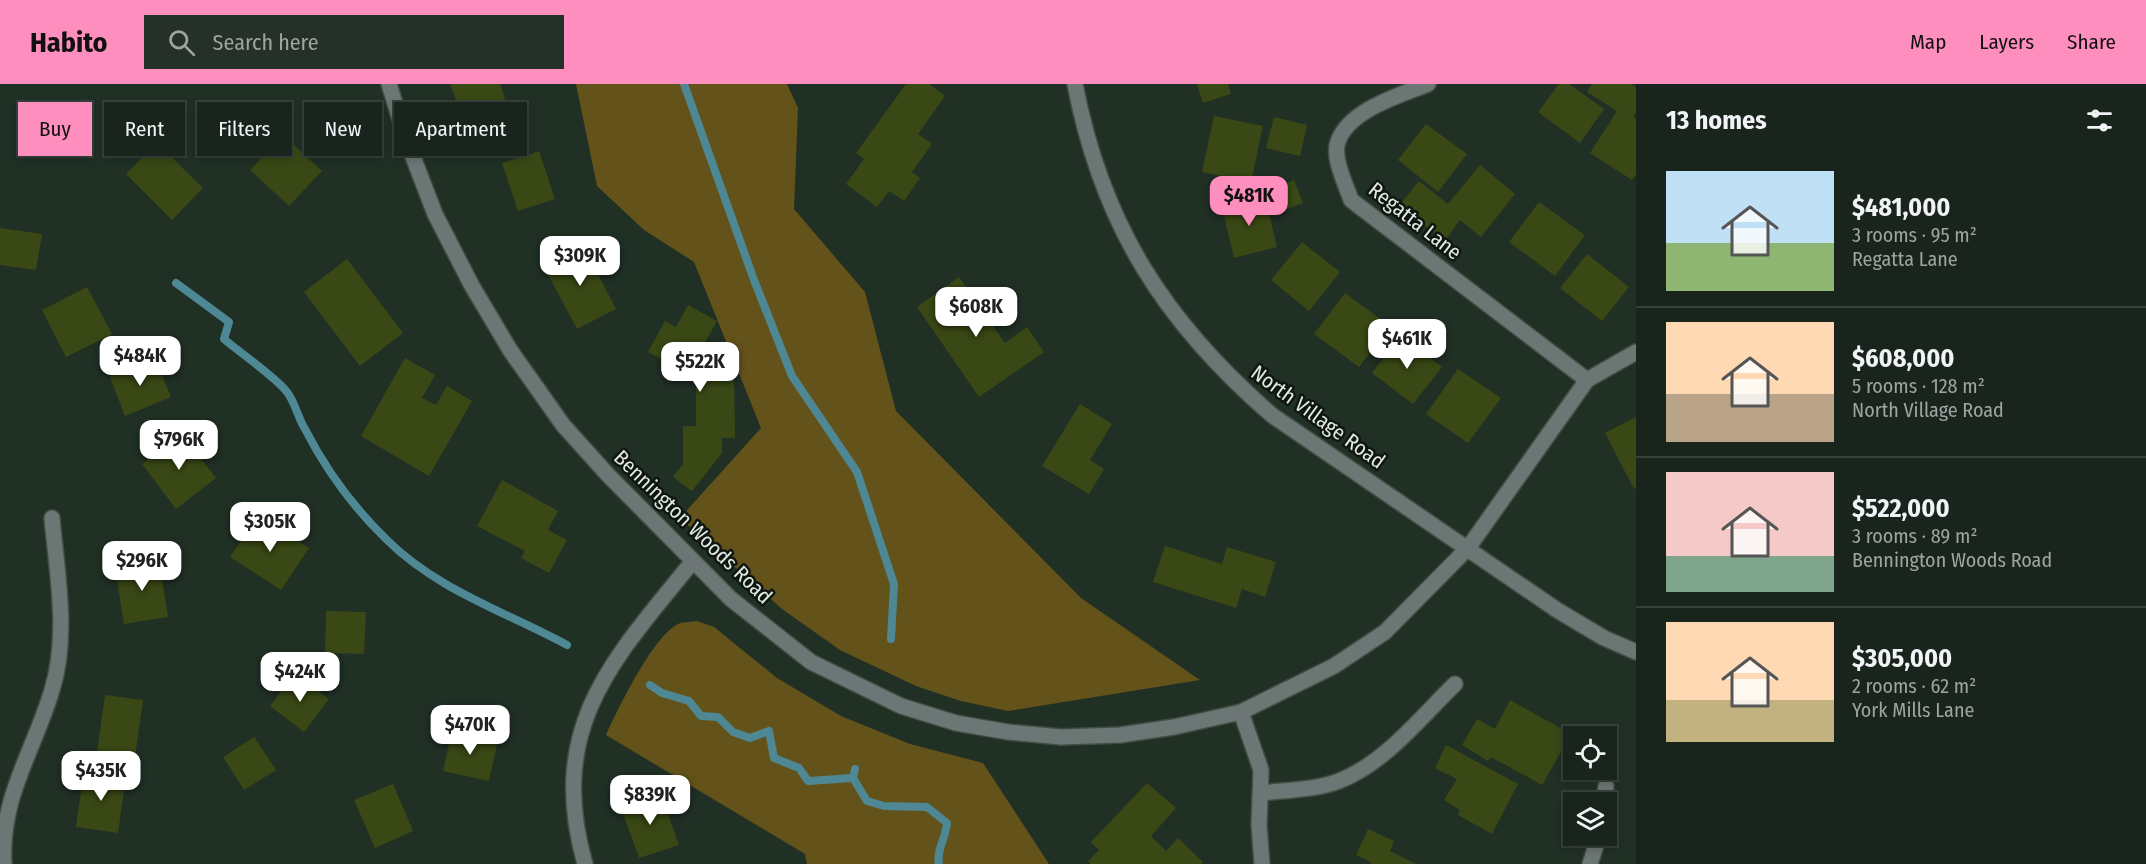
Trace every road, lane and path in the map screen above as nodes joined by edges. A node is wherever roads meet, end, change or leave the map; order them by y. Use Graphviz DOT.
graph roads {
  1 [pos="388,84"];
  2 [pos="1075,84"];
  3 [pos="1428,84"];
  4 [pos="1636,352"];
  5 [pos="1587,380"];
  6 [pos="52,518"];
  7 [pos="1468,548"];
  8 [pos="693,561"];
  9 [pos="1636,652"];
  10 [pos="1455,684"];
  11 [pos="1242,712"];
  12 [pos="1606,786"];
  13 [pos="1605,792"];
  14 [pos="1262,793"];
  15 [pos="1596,846"];
  16 [pos="4,864"];
  17 [pos="585,864"];
  18 [pos="1262,864"];
  19 [pos="1590,864"];
  1 -- 8 [label="street, Bennington Woods Road"];
  2 -- 7 [label="street, North Village Road"];
  3 -- 5 [label="street, Regatta Lane"];
  4 -- 5 [label="street"];
  5 -- 7 [label="street"];
  6 -- 16 [label="street"];
  7 -- 9 [label="street, North Village Road"];
  7 -- 11 [label="street, Bennington Woods Road"];
  8 -- 11 [label="street, Bennington Woods Road"];
  8 -- 17 [label="street"];
  10 -- 14 [label="street"];
  11 -- 14 [label="street"];
  12 -- 13 [label="street"];
  14 -- 18 [label="street"];
  15 -- 19 [label="street"];
}
